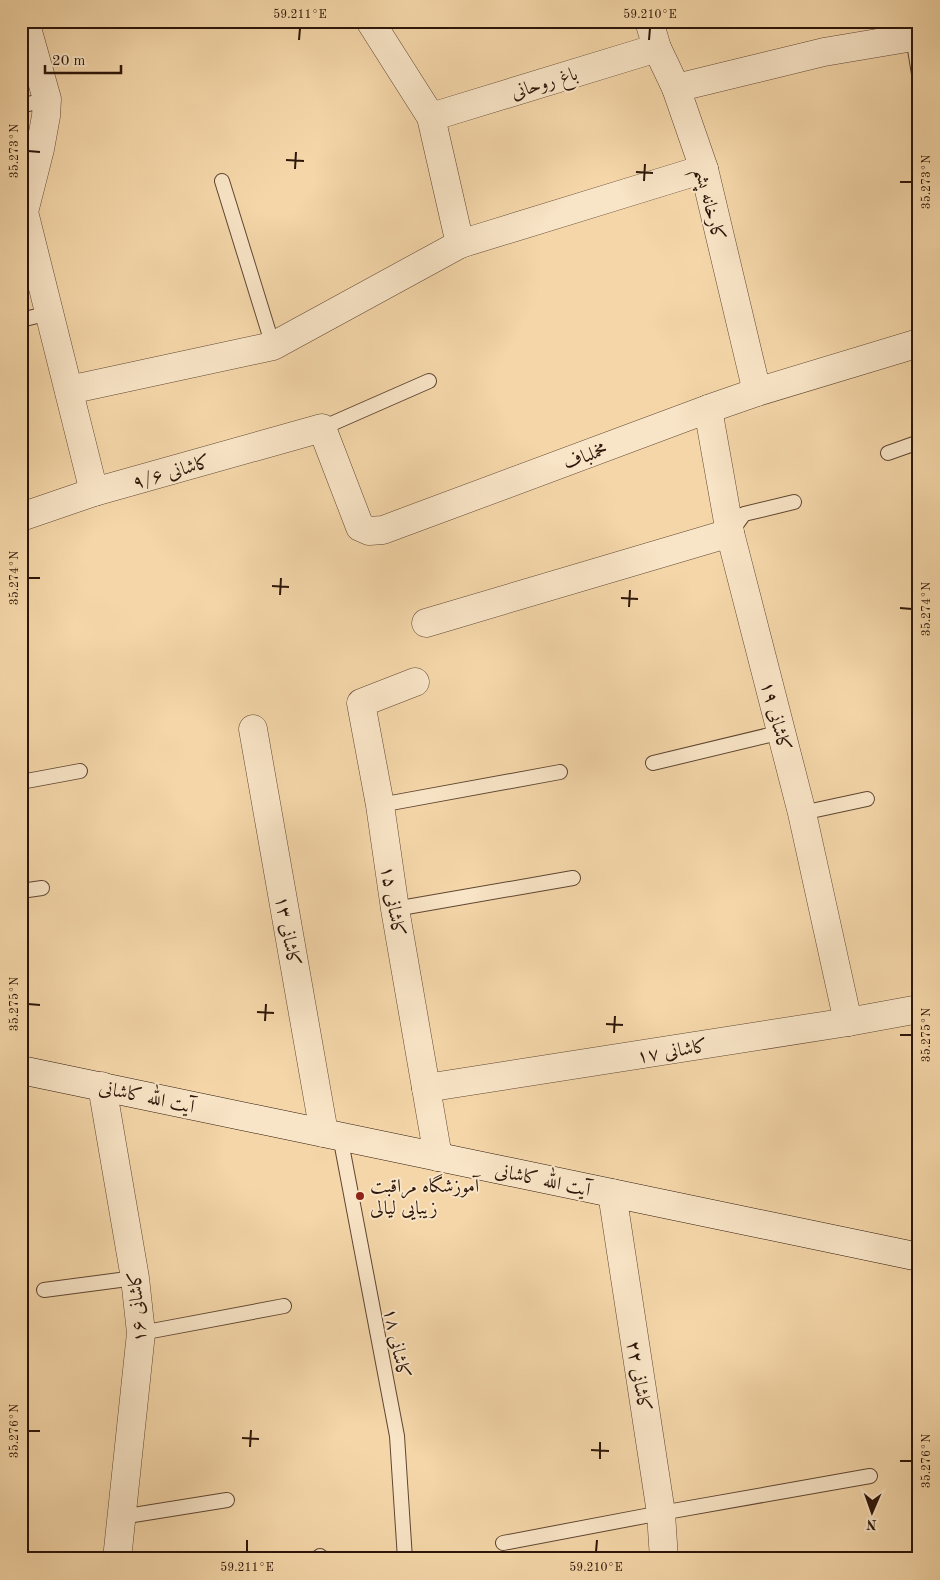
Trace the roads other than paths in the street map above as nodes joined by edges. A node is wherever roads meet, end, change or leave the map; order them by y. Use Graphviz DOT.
graph roads {
  1 [pos="25,21"];
  2 [pos="370,21"];
  3 [pos="649,21"];
  4 [pos="916,37"];
  5 [pos="657,48"];
  6 [pos="919,74"];
  7 [pos="676,88"];
  8 [pos="34,102"];
  9 [pos="431,117"];
  10 [pos="704,169"];
  11 [pos="222,181"];
  12 [pos="460,244"];
  13 [pos="49,313"];
  14 [pos="21,320"];
  15 [pos="915,344"];
  16 [pos="273,346"];
  17 [pos="429,381"];
  18 [pos="69,390"];
  19 [pos="757,392"];
  20 [pos="708,409"];
  21 [pos="322,428"];
  22 [pos="919,442"];
  23 [pos="888,453"];
  24 [pos="94,492"];
  25 [pos="794,502"];
  26 [pos="21,517"];
  27 [pos="730,533"];
  28 [pos="426,623"];
  29 [pos="415,682"];
  30 [pos="253,729"];
  31 [pos="782,732"];
  32 [pos="653,763"];
  33 [pos="80,771"];
  34 [pos="560,772"];
  35 [pos="21,782"];
  36 [pos="867,799"];
  37 [pos="380,805"];
  38 [pos="802,813"];
  39 [pos="573,878"];
  40 [pos="42,888"];
  41 [pos="21,891"];
  42 [pos="395,909"];
  43 [pos="919,1009"];
  44 [pos="848,1022"];
  45 [pos="21,1070"];
  46 [pos="102,1086"];
  47 [pos="426,1088"];
  48 [pos="332,1135"];
  49 [pos="438,1156"];
  50 [pos="612,1193"];
  51 [pos="919,1257"];
  52 [pos="135,1278"];
  53 [pos="44,1290"];
  54 [pos="284,1306"];
  55 [pos="141,1332"];
  56 [pos="870,1476"];
  57 [pos="227,1500"];
  58 [pos="661,1513"];
  59 [pos="120,1517"];
  60 [pos="503,1544"];
  61 [pos="117,1559"];
  62 [pos="405,1559"];
  63 [pos="664,1559"];
  1 -- 8 [label="street"];
  2 -- 9 [label="street"];
  3 -- 5 [label="street, کارخانه پشم"];
  4 -- 6 [label="lane"];
  4 -- 7 [label="street"];
  5 -- 7 [label="street, کارخانه پشم"];
  5 -- 9 [label="street, باغ روحانی"];
  7 -- 10 [label="street, کارخانه پشم"];
  8 -- 13 [label="street"];
  9 -- 12 [label="street"];
  10 -- 12 [label="street"];
  10 -- 19 [label="street, کارخانه پشم"];
  11 -- 16 [label="lane"];
  12 -- 16 [label="street"];
  13 -- 14 [label="lane"];
  13 -- 18 [label="street"];
  15 -- 19 [label="street, مخملباف"];
  16 -- 18 [label="street"];
  17 -- 21 [label="lane"];
  18 -- 24 [label="street"];
  19 -- 20 [label="street, مخملباف"];
  20 -- 21 [label="street, مخملباف"];
  20 -- 27 [label="street, کاشانی ۱۹"];
  21 -- 24 [label="street, کاشانی ۹/۶"];
  22 -- 23 [label="lane"];
  24 -- 26 [label="street, کاشانی ۹/۶"];
  25 -- 27 [label="lane"];
  27 -- 28 [label="street"];
  27 -- 31 [label="street, کاشانی ۱۹"];
  29 -- 37 [label="street, کاشانی ۱۵"];
  30 -- 48 [label="street, کاشانی ۱۳"];
  31 -- 32 [label="lane"];
  31 -- 38 [label="street, کاشانی ۱۹"];
  33 -- 35 [label="lane"];
  34 -- 37 [label="lane"];
  36 -- 38 [label="lane"];
  37 -- 42 [label="street, کاشانی ۱۵"];
  38 -- 44 [label="street, کاشانی ۱۹"];
  39 -- 42 [label="lane"];
  40 -- 41 [label="lane"];
  42 -- 47 [label="street, کاشانی ۱۵"];
  43 -- 44 [label="street, کاشانی ۱۷"];
  44 -- 47 [label="street, کاشانی ۱۷"];
  45 -- 46 [label="street, آیت الله کاشانی"];
  46 -- 48 [label="street, آیت الله کاشانی"];
  46 -- 52 [label="street, کاشانی ۱۶"];
  47 -- 49 [label="street, کاشانی ۱۵"];
  48 -- 49 [label="street, آیت الله کاشانی"];
  48 -- 62 [label="lane, کاشانی ۱۸"];
  49 -- 50 [label="street, آیت الله کاشانی"];
  50 -- 51 [label="street, آیت الله کاشانی"];
  50 -- 58 [label="street, کاشانی ۲۲"];
  52 -- 53 [label="lane"];
  52 -- 55 [label="street, کاشانی ۱۶"];
  54 -- 55 [label="lane"];
  55 -- 59 [label="street, کاشانی ۱۶"];
  56 -- 58 [label="lane"];
  57 -- 59 [label="lane"];
  58 -- 60 [label="lane"];
  58 -- 63 [label="street, کاشانی ۲۲"];
  59 -- 61 [label="street, کاشانی ۱۶"];
}
